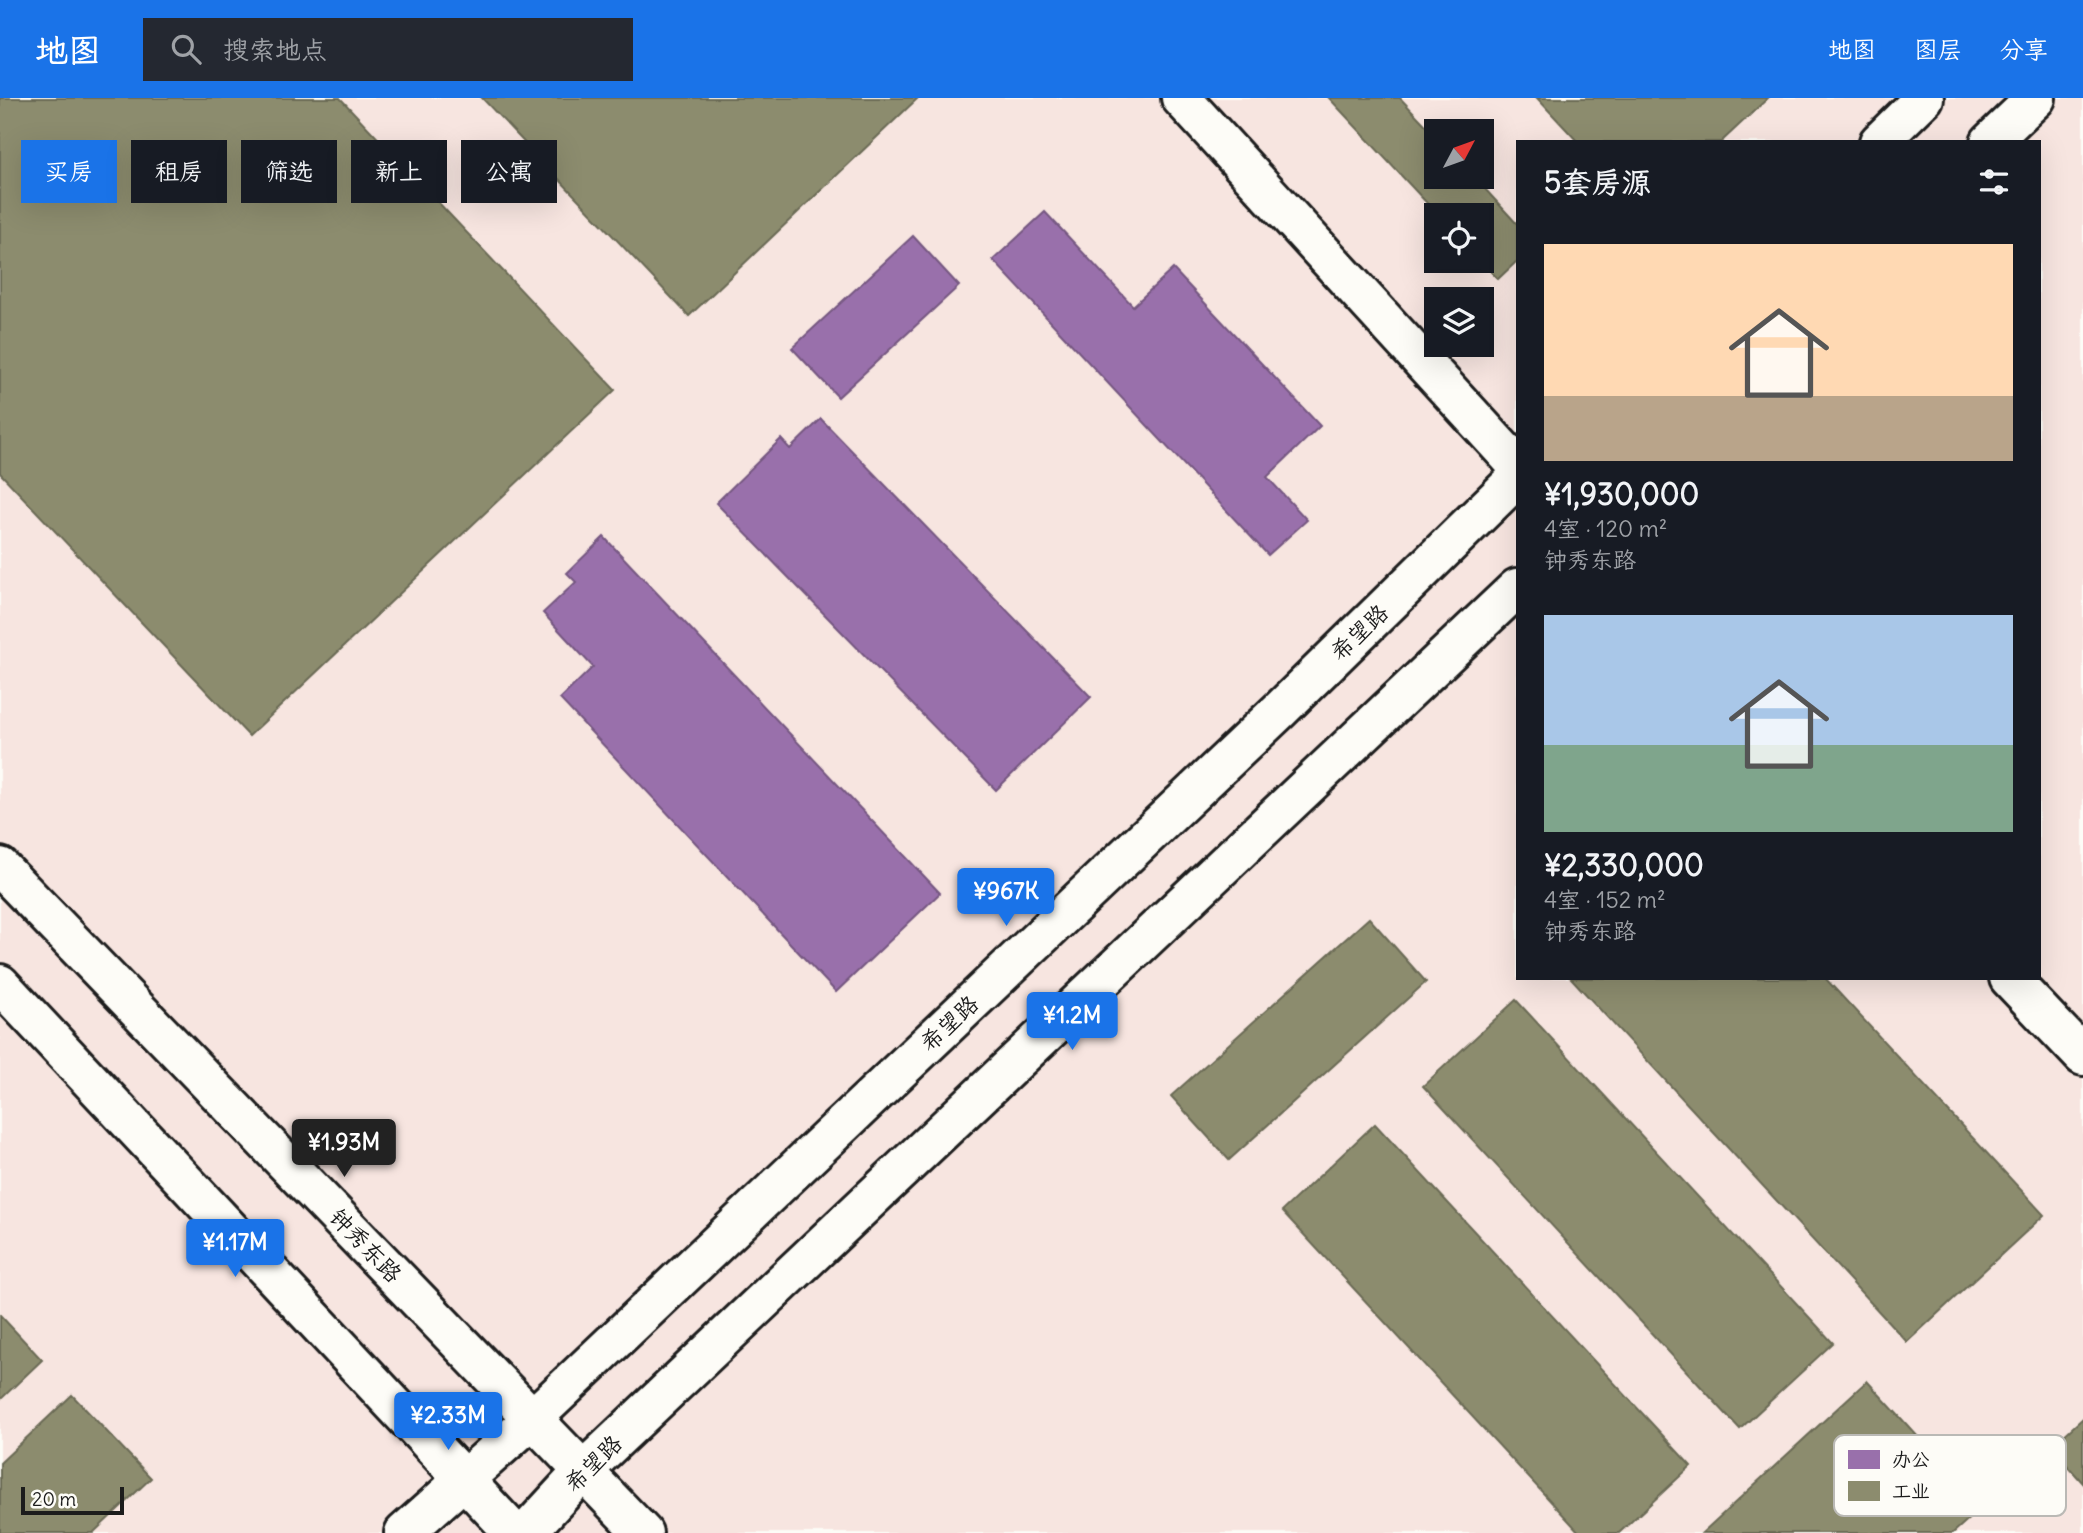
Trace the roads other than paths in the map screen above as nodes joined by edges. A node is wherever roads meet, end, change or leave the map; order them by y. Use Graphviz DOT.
graph roads {
  1 [pos="1181,98"];
  2 [pos="1924,98"];
  3 [pos="2036,98"];
  4 [pos="1881,140"];
  5 [pos="1992,140"];
  6 [pos="1516,464"];
  7 [pos="1516,479"];
  8 [pos="1516,589"];
  9 [pos="0,867"];
  10 [pos="2011,980"];
  11 [pos="0,984"];
  12 [pos="2083,1056"];
  13 [pos="533,1418"];
  14 [pos="584,1471"];
  15 [pos="463,1479"];
  16 [pos="404,1533"];
  17 [pos="513,1533"];
  18 [pos="526,1533"];
  19 [pos="643,1533"];
  1 -- 6 [label="main road"];
  2 -- 4 [label="main road"];
  3 -- 5 [label="main road"];
  7 -- 13 [label="main road, 希望路"];
  8 -- 14 [label="main road, 希望路"];
  9 -- 13 [label="main road, 钟秀东路"];
  10 -- 12 [label="main road"];
  11 -- 15 [label="main road"];
  13 -- 14 [label="main road, 钟秀东路"];
  13 -- 15 [label="main road, 希望路"];
  14 -- 18 [label="main road, 希望路"];
  14 -- 19 [label="main road, 钟秀东路"];
  15 -- 16 [label="main road, 希望路"];
  15 -- 17 [label="main road"];
}
